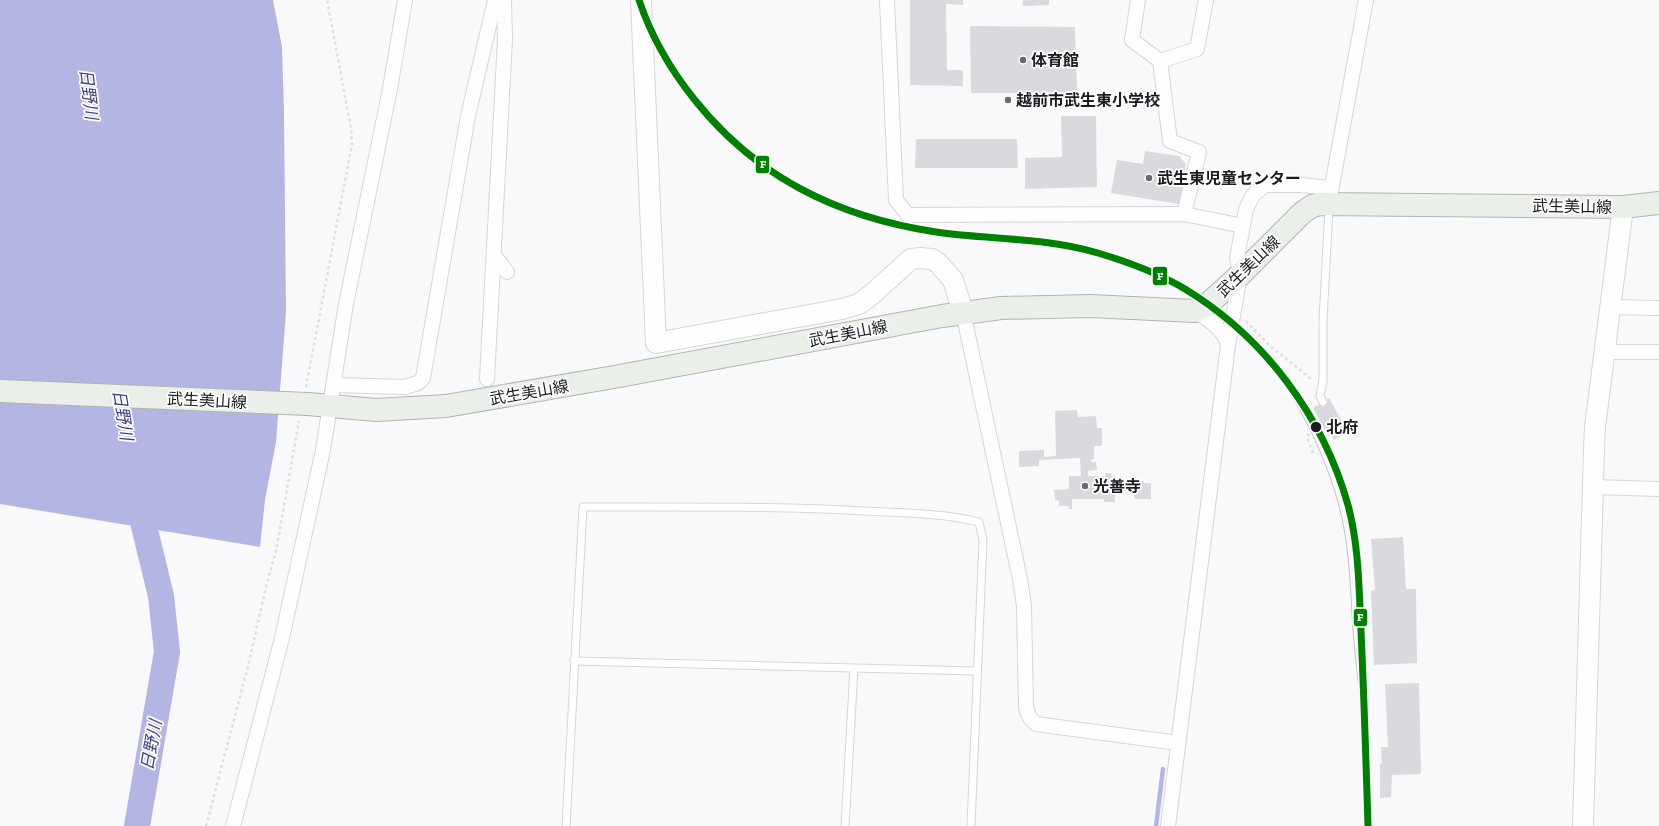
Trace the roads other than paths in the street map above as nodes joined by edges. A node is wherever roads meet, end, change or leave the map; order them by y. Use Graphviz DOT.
graph roads {
  1 [pos="405,0"];
  2 [pos="495,0"];
  3 [pos="504,0"];
  4 [pos="641,0"];
  5 [pos="887,0"];
  6 [pos="1138,0"];
  7 [pos="1206,0"];
  8 [pos="1366,0"];
  9 [pos="1160,61"];
  10 [pos="1330,196"];
  11 [pos="1659,203"];
  12 [pos="1624,207"];
  13 [pos="1184,214"];
  14 [pos="1243,226"];
  15 [pos="494,255"];
  16 [pos="506,272"];
  17 [pos="1240,276"];
  18 [pos="1611,307"];
  19 [pos="1659,308"];
  20 [pos="1196,311"];
  21 [pos="953,314"];
  22 [pos="1228,345"];
  23 [pos="1605,352"];
  24 [pos="1659,352"];
  25 [pos="487,379"];
  26 [pos="0,391"];
  27 [pos="332,396"];
  28 [pos="1323,402"];
  29 [pos="1594,487"];
  30 [pos="1659,489"];
  31 [pos="574,661"];
  32 [pos="854,668"];
  33 [pos="977,671"];
  34 [pos="1178,744"];
  35 [pos="233,826"];
  36 [pos="566,826"];
  37 [pos="845,826"];
  38 [pos="971,826"];
  39 [pos="1168,826"];
  40 [pos="1582,826"];
  1 -- 27 [label="street"];
  2 -- 27 [label="street"];
  3 -- 15 [label="street"];
  4 -- 21 [label="street"];
  5 -- 13 [label="street"];
  6 -- 9 [label="street"];
  7 -- 9 [label="street"];
  8 -- 10 [label="street"];
  9 -- 13 [label="street"];
  10 -- 12 [label="main road, 武生美山線"];
  10 -- 14 [label="street"];
  10 -- 17 [label="main road, 武生美山線"];
  10 -- 28 [label="lane"];
  11 -- 12 [label="main road, 武生美山線"];
  12 -- 18 [label="street"];
  13 -- 14 [label="street"];
  14 -- 17 [label="street"];
  15 -- 16 [label="street"];
  15 -- 25 [label="street"];
  17 -- 20 [label="main road, 武生美山線"];
  17 -- 22 [label="street"];
  18 -- 19 [label="street"];
  18 -- 23 [label="street"];
  20 -- 21 [label="main road, 武生美山線"];
  20 -- 22 [label="street"];
  21 -- 27 [label="main road, 武生美山線"];
  21 -- 34 [label="street"];
  22 -- 34 [label="street"];
  23 -- 24 [label="street"];
  23 -- 29 [label="street"];
  26 -- 27 [label="main road, 武生美山線, bridge"];
  27 -- 35 [label="street"];
  29 -- 30 [label="street"];
  29 -- 40 [label="street"];
  31 -- 32 [label="lane"];
  31 -- 33 [label="lane"];
  31 -- 36 [label="lane"];
  32 -- 33 [label="lane"];
  32 -- 37 [label="lane"];
  33 -- 38 [label="lane"];
  34 -- 39 [label="street"];
}
